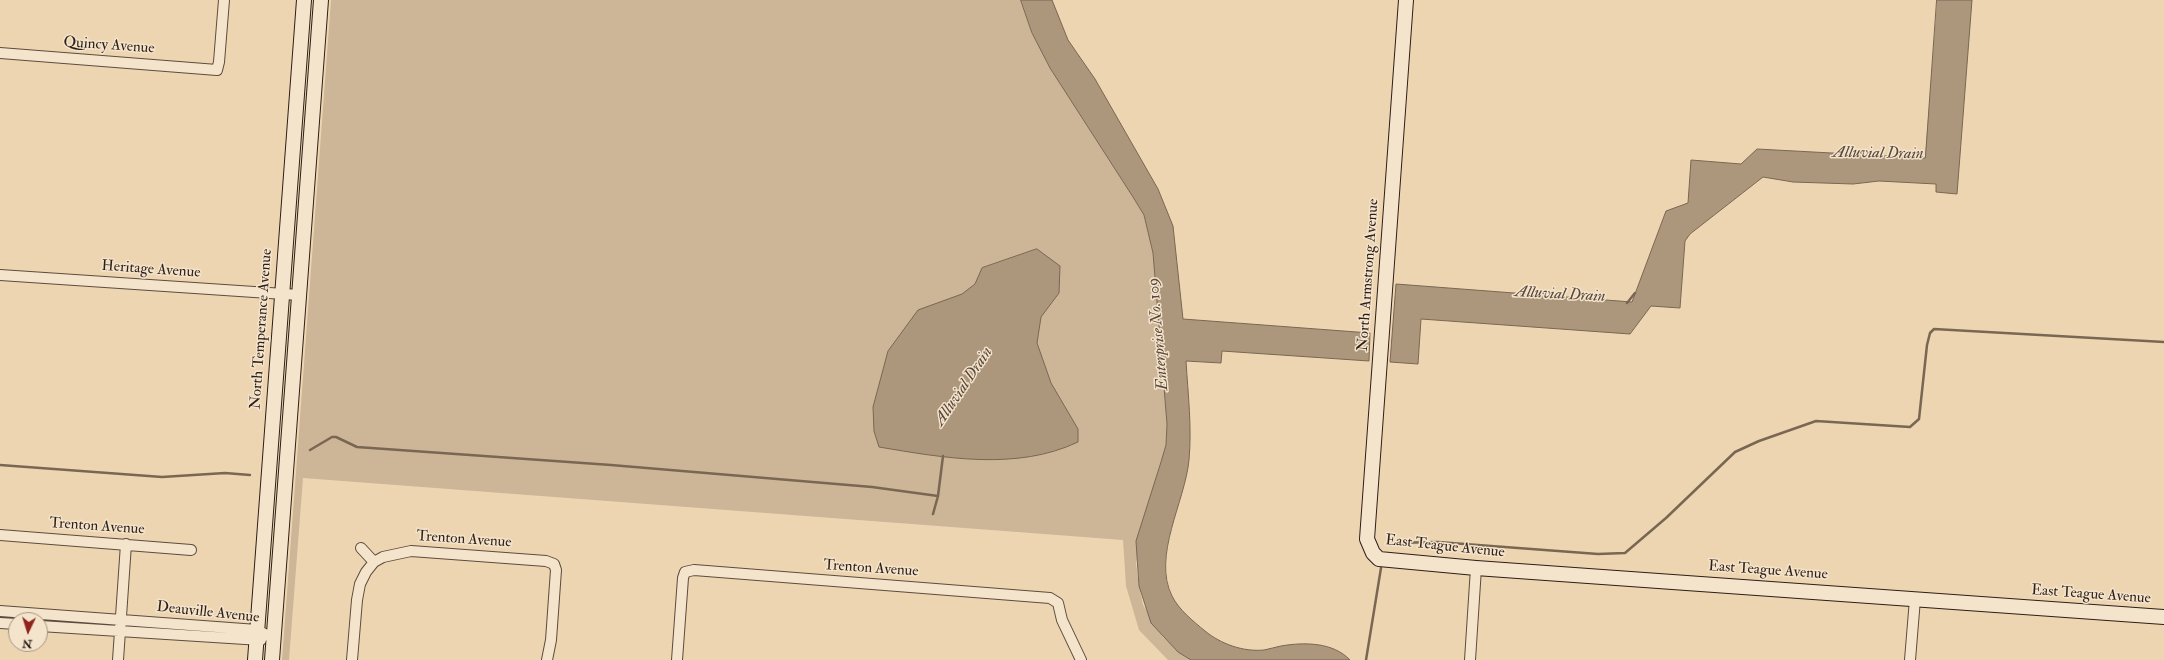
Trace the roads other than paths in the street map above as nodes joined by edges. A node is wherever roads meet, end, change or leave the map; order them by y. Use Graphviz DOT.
graph roads {
  1 [pos="224,0"];
  2 [pos="304,0"];
  3 [pos="321,0"];
  4 [pos="1406,0"];
  5 [pos="0,53"];
  6 [pos="0,275"];
  7 [pos="281,294"];
  8 [pos="300,295"];
  9 [pos="0,535"];
  10 [pos="126,544"];
  11 [pos="361,548"];
  12 [pos="191,550"];
  13 [pos="1372,552"];
  14 [pos="374,562"];
  15 [pos="1476,568"];
  16 [pos="1914,599"];
  17 [pos="0,611"];
  18 [pos="2164,617"];
  19 [pos="121,620"];
  20 [pos="48,626"];
  21 [pos="120,631"];
  22 [pos="256,636"];
  23 [pos="273,638"];
  24 [pos="118,660"];
  25 [pos="255,660"];
  26 [pos="272,660"];
  27 [pos="352,660"];
  28 [pos="547,660"];
  29 [pos="677,660"];
  30 [pos="1081,660"];
  31 [pos="1470,660"];
  32 [pos="1910,660"];
  1 -- 5 [label="street, Quincy Avenue"];
  2 -- 7 [label="street, North Temperance Avenue"];
  3 -- 8 [label="street"];
  4 -- 13 [label="street, North Armstrong Avenue"];
  6 -- 7 [label="street, Heritage Avenue"];
  7 -- 8 [label="street, Heritage Avenue"];
  7 -- 22 [label="street, North Temperance Avenue"];
  8 -- 23 [label="street"];
  9 -- 10 [label="street, Trenton Avenue"];
  10 -- 12 [label="street, Trenton Avenue"];
  10 -- 19 [label="street"];
  11 -- 14 [label="street"];
  13 -- 15 [label="street, East Teague Avenue"];
  14 -- 27 [label="street"];
  14 -- 28 [label="street, Trenton Avenue"];
  15 -- 16 [label="street, East Teague Avenue"];
  15 -- 31 [label="street"];
  16 -- 18 [label="street, East Teague Avenue"];
  16 -- 32 [label="street"];
  17 -- 19 [label="street, Deauville Avenue"];
  19 -- 21 [label="street"];
  19 -- 22 [label="street, Deauville Avenue"];
  20 -- 21 [label="street, Deauville Avenue"];
  21 -- 22 [label="street, Deauville Avenue"];
  21 -- 24 [label="street"];
  22 -- 23 [label="street, Deauville Avenue"];
  22 -- 25 [label="street, North Temperance Avenue"];
  23 -- 26 [label="street"];
  29 -- 30 [label="street, Trenton Avenue"];
}
